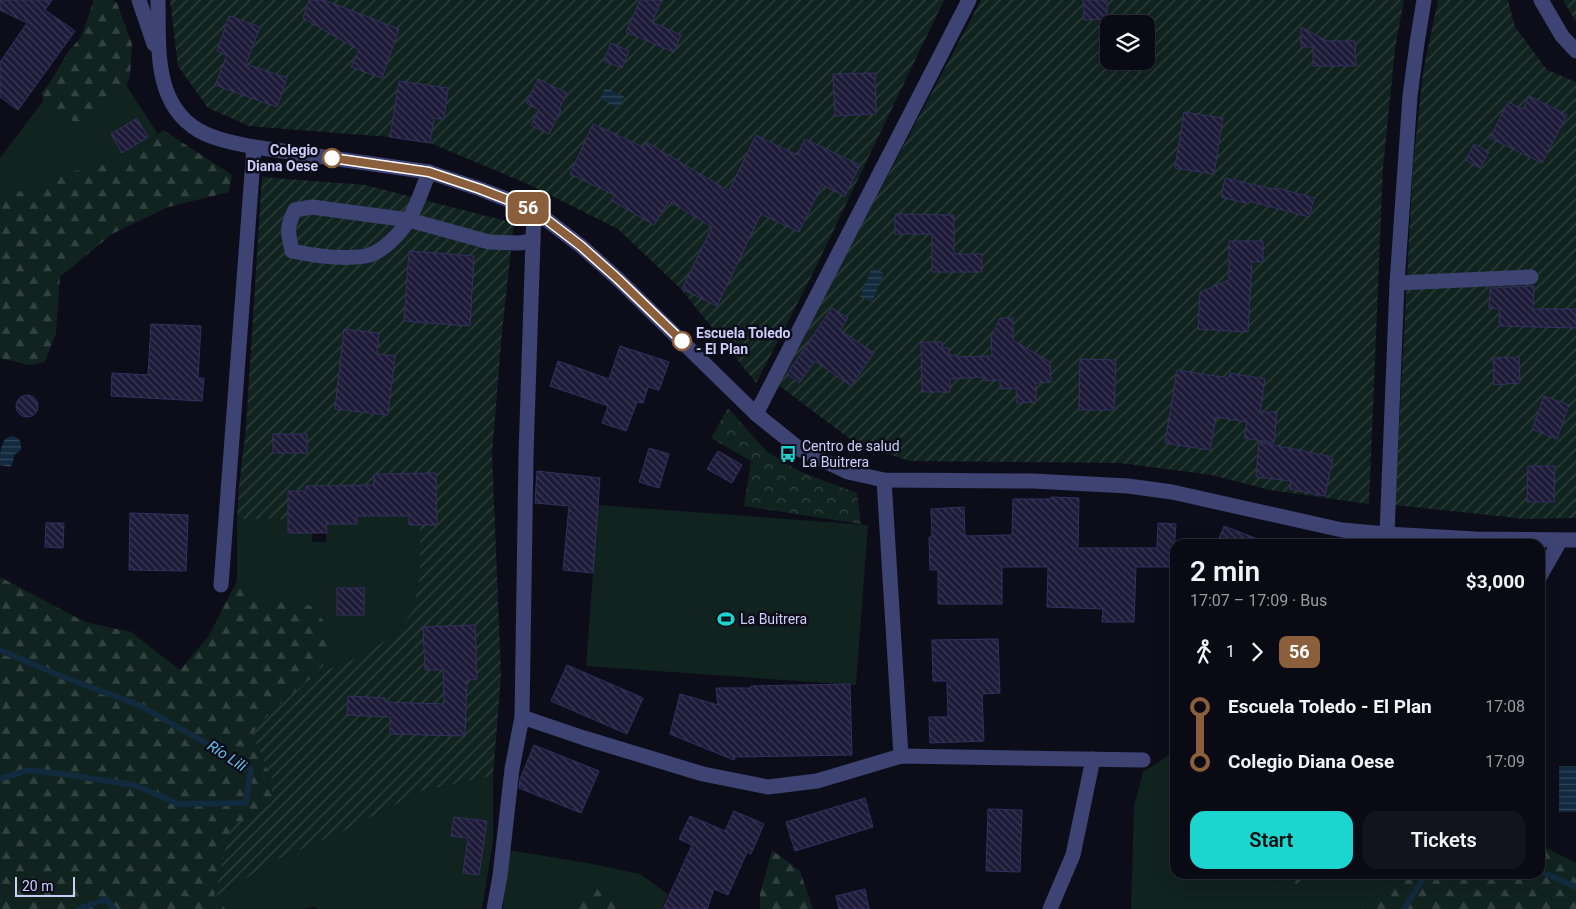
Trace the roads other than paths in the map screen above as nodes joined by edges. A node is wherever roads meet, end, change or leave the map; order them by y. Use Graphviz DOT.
graph roads {
  1 [pos="139,0"];
  2 [pos="158,0"];
  3 [pos="969,0"];
  4 [pos="1424,0"];
  5 [pos="1541,0"];
  6 [pos="1576,51"];
  7 [pos="160,60"];
  8 [pos="254,147"];
  9 [pos="429,172"];
  10 [pos="534,210"];
  11 [pos="409,220"];
  12 [pos="533,241"];
  13 [pos="1531,277"];
  14 [pos="1397,283"];
  15 [pos="756,414"];
  16 [pos="884,480"];
  17 [pos="1387,534"];
  18 [pos="1476,539"];
  19 [pos="1576,540"];
  20 [pos="1545,541"];
  21 [pos="1560,541"];
  22 [pos="1545,567"];
  23 [pos="221,585"];
  24 [pos="522,717"];
  25 [pos="900,756"];
  26 [pos="1093,759"];
  27 [pos="1143,760"];
  28 [pos="494,909"];
  29 [pos="1050,909"];
  1 -- 7 [label="street"];
  2 -- 7 [label="street"];
  3 -- 15 [label="street"];
  4 -- 14 [label="street"];
  5 -- 6 [label="street"];
  7 -- 8 [label="street"];
  8 -- 9 [label="street"];
  8 -- 23 [label="street"];
  9 -- 10 [label="street"];
  9 -- 11 [label="street"];
  10 -- 12 [label="street"];
  10 -- 15 [label="street"];
  11 -- 11 [label="street"];
  11 -- 12 [label="street"];
  12 -- 24 [label="street"];
  13 -- 14 [label="street"];
  14 -- 17 [label="street"];
  15 -- 16 [label="street"];
  16 -- 17 [label="street"];
  16 -- 25 [label="street"];
  17 -- 18 [label="street"];
  19 -- 21 [label="street"];
  20 -- 21 [label="street"];
  21 -- 22 [label="street"];
  24 -- 25 [label="street"];
  24 -- 28 [label="street"];
  25 -- 26 [label="street"];
  26 -- 27 [label="street"];
  26 -- 29 [label="street"];
}
